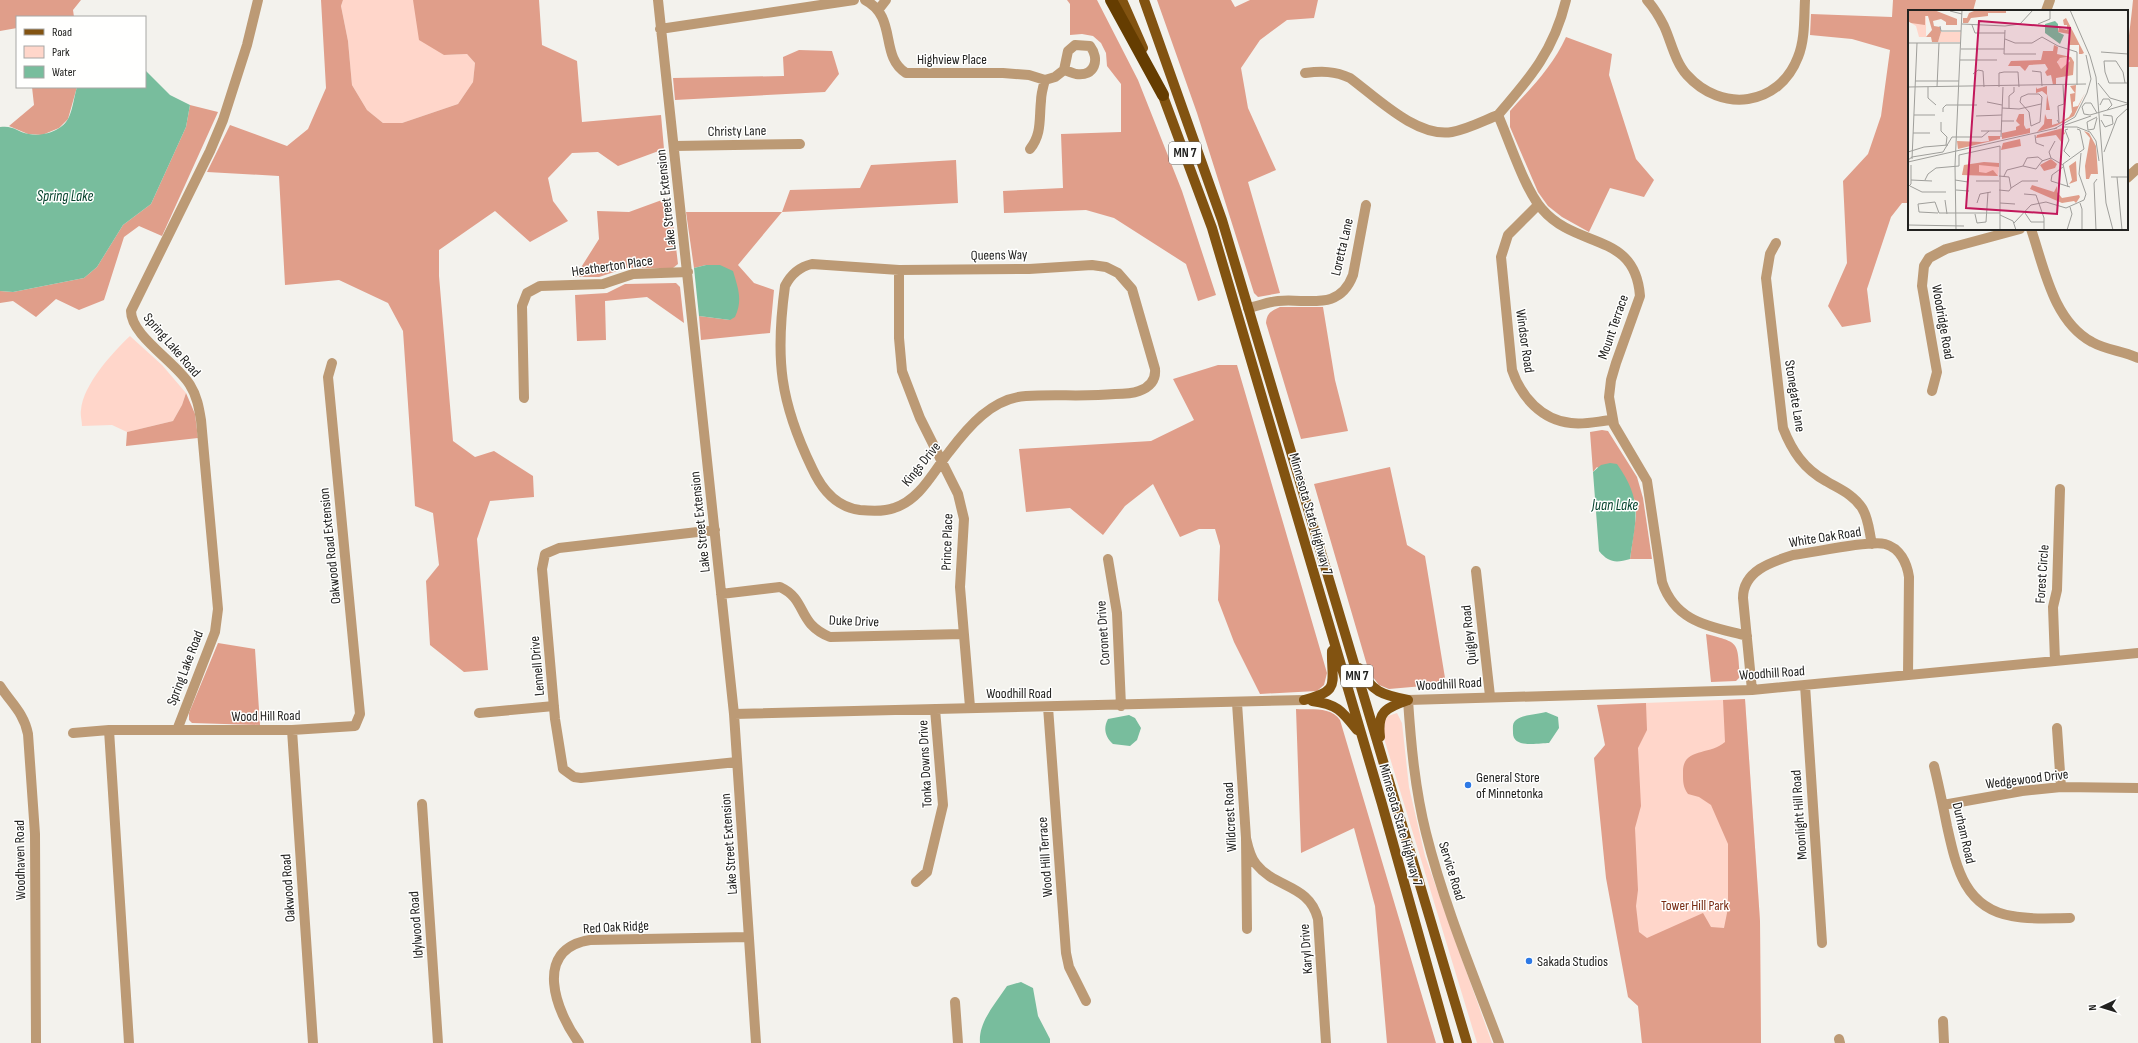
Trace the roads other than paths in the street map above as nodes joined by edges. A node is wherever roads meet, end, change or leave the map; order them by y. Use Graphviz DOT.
graph roads {
  1 [pos="258,0"];
  2 [pos="658,0"];
  3 [pos="854,0"];
  4 [pos="865,0"];
  5 [pos="886,0"];
  6 [pos="1111,0"];
  7 [pos="1122,0"];
  8 [pos="1144,0"];
  9 [pos="1566,0"];
  10 [pos="1647,0"];
  11 [pos="1806,0"];
  12 [pos="2050,0"];
  13 [pos="879,9"];
  14 [pos="2046,10"];
  15 [pos="660,29"];
  16 [pos="1064,70"];
  17 [pos="1305,73"];
  18 [pos="1045,80"];
  19 [pos="1163,95"];
  20 [pos="1498,115"];
  21 [pos="800,144"];
  22 [pos="674,146"];
  23 [pos="1030,149"];
  24 [pos="2138,168"];
  25 [pos="2128,177"];
  26 [pos="1366,205"];
  27 [pos="1538,205"];
  28 [pos="2016,230"];
  29 [pos="2031,230"];
  30 [pos="1776,243"];
  31 [pos="900,270"];
  32 [pos="688,272"];
  33 [pos="784,296"];
  34 [pos="1248,308"];
  35 [pos="2138,358"];
  36 [pos="332,363"];
  37 [pos="1154,379"];
  38 [pos="1932,391"];
  39 [pos="524,398"];
  40 [pos="1612,420"];
  41 [pos="941,463"];
  42 [pos="2060,490"];
  43 [pos="715,530"];
  44 [pos="1872,544"];
  45 [pos="1108,559"];
  46 [pos="1476,570"];
  47 [pos="722,594"];
  48 [pos="963,634"];
  49 [pos="1747,636"];
  50 [pos="1336,648"];
  51 [pos="1349,650"];
  52 [pos="2138,653"];
  53 [pos="2055,661"];
  54 [pos="1908,675"];
  55 [pos="1805,685"];
  56 [pos="0,686"];
  57 [pos="1752,690"];
  58 [pos="1490,696"];
  59 [pos="1304,700"];
  60 [pos="1408,700"];
  61 [pos="1237,703"];
  62 [pos="554,706"];
  63 [pos="1121,706"];
  64 [pos="970,707"];
  65 [pos="1048,707"];
  66 [pos="935,710"];
  67 [pos="479,713"];
  68 [pos="734,714"];
  69 [pos="356,726"];
  70 [pos="2057,728"];
  71 [pos="109,730"];
  72 [pos="177,730"];
  73 [pos="292,730"];
  74 [pos="73,733"];
  75 [pos="1360,733"];
  76 [pos="737,762"];
  77 [pos="1934,766"];
  78 [pos="1385,769"];
  79 [pos="2061,786"];
  80 [pos="2138,788"];
  81 [pos="422,804"];
  82 [pos="1943,806"];
  83 [pos="1246,838"];
  84 [pos="916,882"];
  85 [pos="2070,918"];
  86 [pos="1247,929"];
  87 [pos="749,937"];
  88 [pos="1822,943"];
  89 [pos="1086,1001"];
  90 [pos="956,1002"];
  91 [pos="1943,1020"];
  92 [pos="36,1043"];
  93 [pos="129,1043"];
  94 [pos="313,1043"];
  95 [pos="438,1043"];
  96 [pos="579,1043"];
  97 [pos="756,1043"];
  98 [pos="958,1043"];
  99 [pos="1326,1043"];
  100 [pos="1449,1043"];
  101 [pos="1466,1043"];
  102 [pos="1499,1043"];
  103 [pos="1944,1043"];
  1 -- 72 [label="street, Spring Lake Road"];
  2 -- 15 [label="street, Lake Street Extension"];
  3 -- 15 [label="street"];
  4 -- 13 [label="street"];
  5 -- 13 [label="street"];
  6 -- 19 [label="highway"];
  7 -- 19 [label="main road, Minnesota State Highway 7 / MN 7"];
  8 -- 34 [label="main road, Minnesota State Highway 7 / MN 7"];
  9 -- 20 [label="street"];
  10 -- 11 [label="street"];
  12 -- 14 [label="street"];
  13 -- 18 [label="street, Highview Place"];
  15 -- 22 [label="street, Lake Street Extension"];
  16 -- 18 [label="street"];
  17 -- 20 [label="street"];
  18 -- 23 [label="street"];
  19 -- 50 [label="main road, Minnesota State Highway 7 / MN 7"];
  20 -- 27 [label="street, Mount Terrace"];
  21 -- 22 [label="street, Christy Lane"];
  22 -- 32 [label="street, Lake Street Extension"];
  24 -- 25 [label="street"];
  26 -- 34 [label="street, Loretta Lane"];
  27 -- 40 [label="street, Mount Terrace"];
  27 -- 40 [label="street, Windsor Road"];
  28 -- 38 [label="street, Woodridge Road"];
  29 -- 35 [label="street"];
  30 -- 44 [label="street, Stonegate Lane"];
  31 -- 33 [label="street, Queens Way"];
  31 -- 37 [label="street, Queens Way"];
  31 -- 41 [label="street, Prince Place"];
  32 -- 39 [label="street, Heatherton Place"];
  32 -- 43 [label="street, Lake Street Extension"];
  33 -- 41 [label="street, Kings Drive"];
  34 -- 51 [label="main road, Minnesota State Highway 7 / MN 7"];
  36 -- 69 [label="street, Oakwood Road Extension"];
  37 -- 41 [label="street, Kings Drive"];
  40 -- 49 [label="street, Mount Terrace"];
  41 -- 48 [label="street, Prince Place"];
  42 -- 53 [label="street, Forest Circle"];
  43 -- 47 [label="street, Lake Street Extension"];
  43 -- 62 [label="street, Lennell Drive"];
  44 -- 49 [label="street, White Oak Road"];
  44 -- 54 [label="street, White Oak Road"];
  45 -- 63 [label="street, Coronet Drive"];
  46 -- 58 [label="street, Quigley Road"];
  47 -- 48 [label="street, Duke Drive"];
  47 -- 68 [label="street, Lake Street Extension"];
  48 -- 64 [label="street, Prince Place"];
  49 -- 57 [label="street, White Oak Road"];
  50 -- 59 [label="main road"];
  50 -- 75 [label="main road, Minnesota State Highway 7 / MN 7"];
  51 -- 60 [label="main road"];
  51 -- 78 [label="main road, Minnesota State Highway 7 / MN 7"];
  52 -- 53 [label="street, Woodhill Road"];
  53 -- 54 [label="street, Woodhill Road"];
  54 -- 55 [label="street, Woodhill Road"];
  55 -- 57 [label="street, Woodhill Road"];
  55 -- 88 [label="street, Moonlight Hill Road"];
  56 -- 92 [label="street, Woodhaven Road"];
  57 -- 58 [label="street, Woodhill Road"];
  58 -- 60 [label="street, Woodhill Road"];
  59 -- 61 [label="street, Woodhill Road"];
  59 -- 75 [label="main road"];
  60 -- 78 [label="main road"];
  60 -- 102 [label="street, Service Road"];
  61 -- 63 [label="street, Woodhill Road"];
  61 -- 83 [label="street, Wildcrest Road"];
  62 -- 67 [label="street"];
  62 -- 76 [label="street, Lennell Drive"];
  63 -- 65 [label="street, Woodhill Road"];
  64 -- 65 [label="street, Woodhill Road"];
  64 -- 66 [label="street, Woodhill Road"];
  65 -- 89 [label="street, Wood Hill Terrace"];
  66 -- 68 [label="street, Woodhill Road"];
  66 -- 84 [label="street, Tonka Downs Drive"];
  68 -- 76 [label="street, Lake Street Extension"];
  69 -- 73 [label="street, Wood Hill Road"];
  70 -- 79 [label="street"];
  71 -- 72 [label="street"];
  71 -- 74 [label="street"];
  71 -- 93 [label="street"];
  72 -- 73 [label="street, Wood Hill Road"];
  73 -- 94 [label="street, Oakwood Road"];
  75 -- 100 [label="main road, Minnesota State Highway 7 / MN 7"];
  76 -- 87 [label="street, Lake Street Extension"];
  77 -- 82 [label="street, Durham Road"];
  78 -- 101 [label="main road, Minnesota State Highway 7 / MN 7"];
  79 -- 80 [label="street, Wedgewood Drive"];
  79 -- 82 [label="street, Wedgewood Drive"];
  81 -- 95 [label="street, Idylwood Road"];
  82 -- 85 [label="street, Durham Road"];
  83 -- 86 [label="street, Wildcrest Road"];
  83 -- 99 [label="street, Karyl Drive"];
  87 -- 96 [label="street, Red Oak Ridge"];
  87 -- 97 [label="street, Lake Street Extension"];
  90 -- 98 [label="street"];
  91 -- 103 [label="street"];
}
